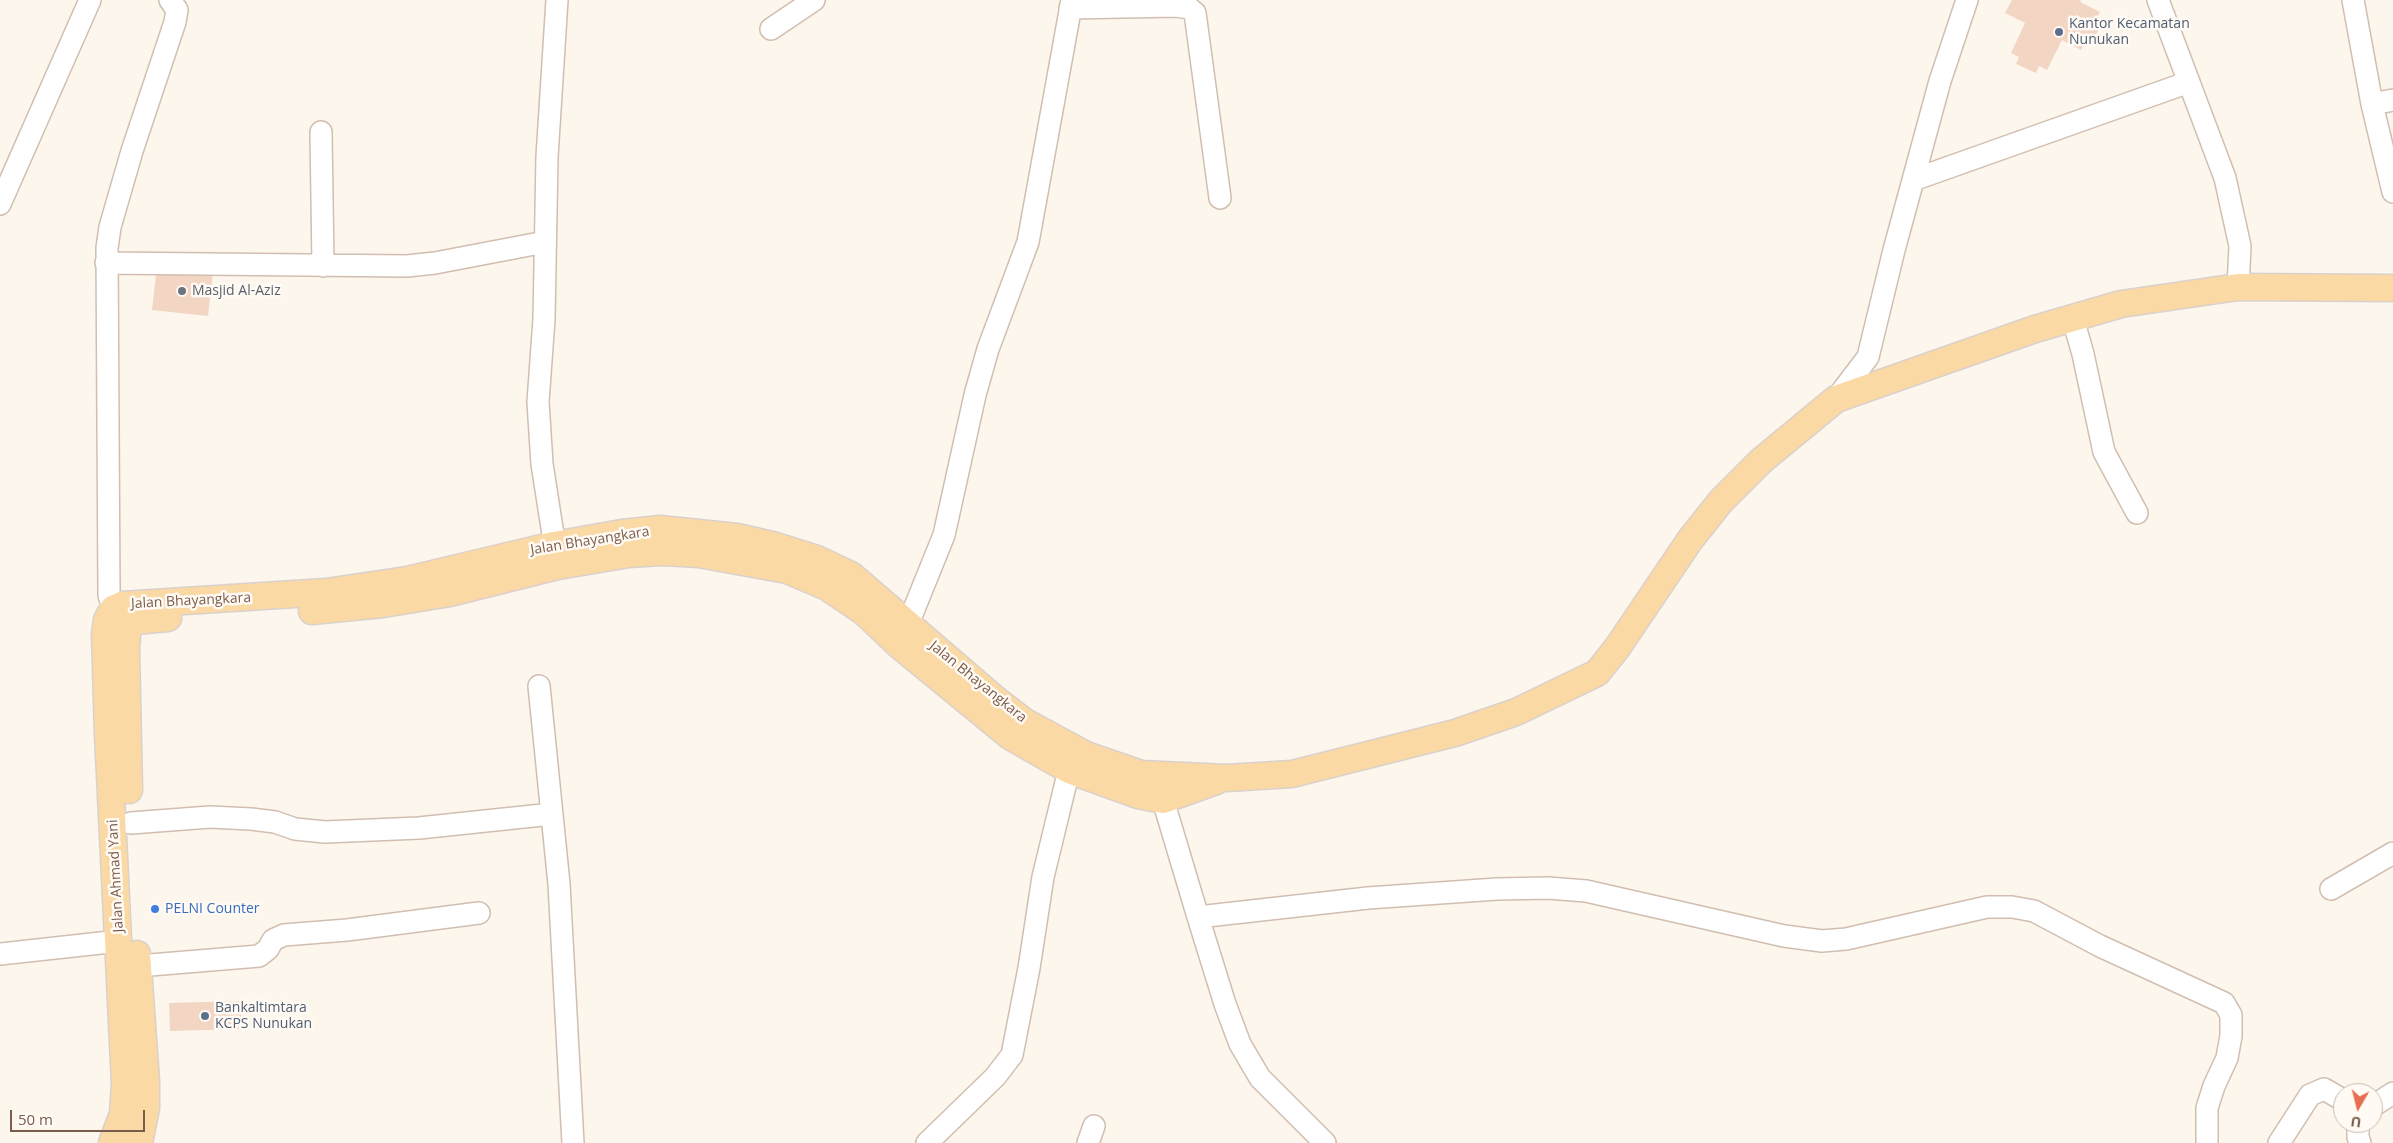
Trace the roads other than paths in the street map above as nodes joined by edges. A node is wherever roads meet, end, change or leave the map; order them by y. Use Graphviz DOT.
graph roads {
  1 [pos="90,0"];
  2 [pos="557,0"];
  3 [pos="814,0"];
  4 [pos="1967,0"];
  5 [pos="2158,0"];
  6 [pos="2353,0"];
  7 [pos="176,3"];
  8 [pos="1071,4"];
  9 [pos="771,28"];
  10 [pos="2189,82"];
  11 [pos="2393,100"];
  12 [pos="2372,104"];
  13 [pos="321,132"];
  14 [pos="1913,180"];
  15 [pos="2393,192"];
  16 [pos="1220,198"];
  17 [pos="0,204"];
  18 [pos="545,242"];
  19 [pos="106,263"];
  20 [pos="323,266"];
  21 [pos="2238,287"];
  22 [pos="2393,288"];
  23 [pos="2073,319"];
  24 [pos="1836,399"];
  25 [pos="2137,513"];
  26 [pos="556,555"];
  27 [pos="120,618"];
  28 [pos="908,624"];
  29 [pos="539,686"];
  30 [pos="119,762"];
  31 [pos="1069,770"];
  32 [pos="1161,788"];
  33 [pos="552,814"];
  34 [pos="131,823"];
  35 [pos="2393,853"];
  36 [pos="2331,889"];
  37 [pos="479,913"];
  38 [pos="1198,917"];
  39 [pos="119,941"];
  40 [pos="0,954"];
  41 [pos="138,966"];
  42 [pos="2333,1094"];
  43 [pos="112,1143"];
  44 [pos="139,1143"];
  45 [pos="573,1143"];
  46 [pos="927,1143"];
  47 [pos="1325,1143"];
  48 [pos="2207,1143"];
  49 [pos="2280,1143"];
  1 -- 17 [label="street"];
  2 -- 18 [label="street"];
  3 -- 9 [label="street"];
  4 -- 14 [label="street"];
  5 -- 10 [label="street"];
  6 -- 12 [label="street"];
  7 -- 19 [label="street"];
  8 -- 16 [label="street"];
  8 -- 28 [label="street"];
  10 -- 14 [label="street"];
  10 -- 21 [label="street"];
  11 -- 12 [label="street"];
  12 -- 15 [label="street"];
  13 -- 20 [label="street"];
  14 -- 24 [label="street"];
  18 -- 20 [label="street"];
  18 -- 26 [label="street"];
  19 -- 20 [label="street"];
  19 -- 27 [label="street"];
  21 -- 22 [label="main road, Jalan Bhayangkara"];
  21 -- 23 [label="main road, Jalan Bhayangkara"];
  23 -- 24 [label="main road, Jalan Bhayangkara"];
  23 -- 25 [label="street"];
  24 -- 32 [label="main road, Jalan Bhayangkara"];
  26 -- 27 [label="main road, Jalan Bhayangkara"];
  26 -- 28 [label="main road, Jalan Bhayangkara"];
  26 -- 31 [label="main road, Jalan Bhayangkara"];
  27 -- 30 [label="main road, Jalan Ahmad Yani"];
  28 -- 32 [label="main road, Jalan Bhayangkara"];
  29 -- 33 [label="street"];
  30 -- 34 [label="main road, Jalan Ahmad Yani"];
  30 -- 39 [label="main road, Jalan Ahmad Yani"];
  31 -- 32 [label="main road, Jalan Bhayangkara"];
  31 -- 46 [label="street"];
  32 -- 38 [label="street"];
  33 -- 34 [label="street"];
  33 -- 45 [label="street"];
  34 -- 41 [label="main road, Jalan Ahmad Yani"];
  35 -- 36 [label="street"];
  37 -- 41 [label="street"];
  38 -- 47 [label="street"];
  38 -- 48 [label="street"];
  39 -- 40 [label="street"];
  39 -- 43 [label="main road, Jalan Ahmad Yani"];
  41 -- 44 [label="main road, Jalan Ahmad Yani"];
  42 -- 49 [label="street"];
}
